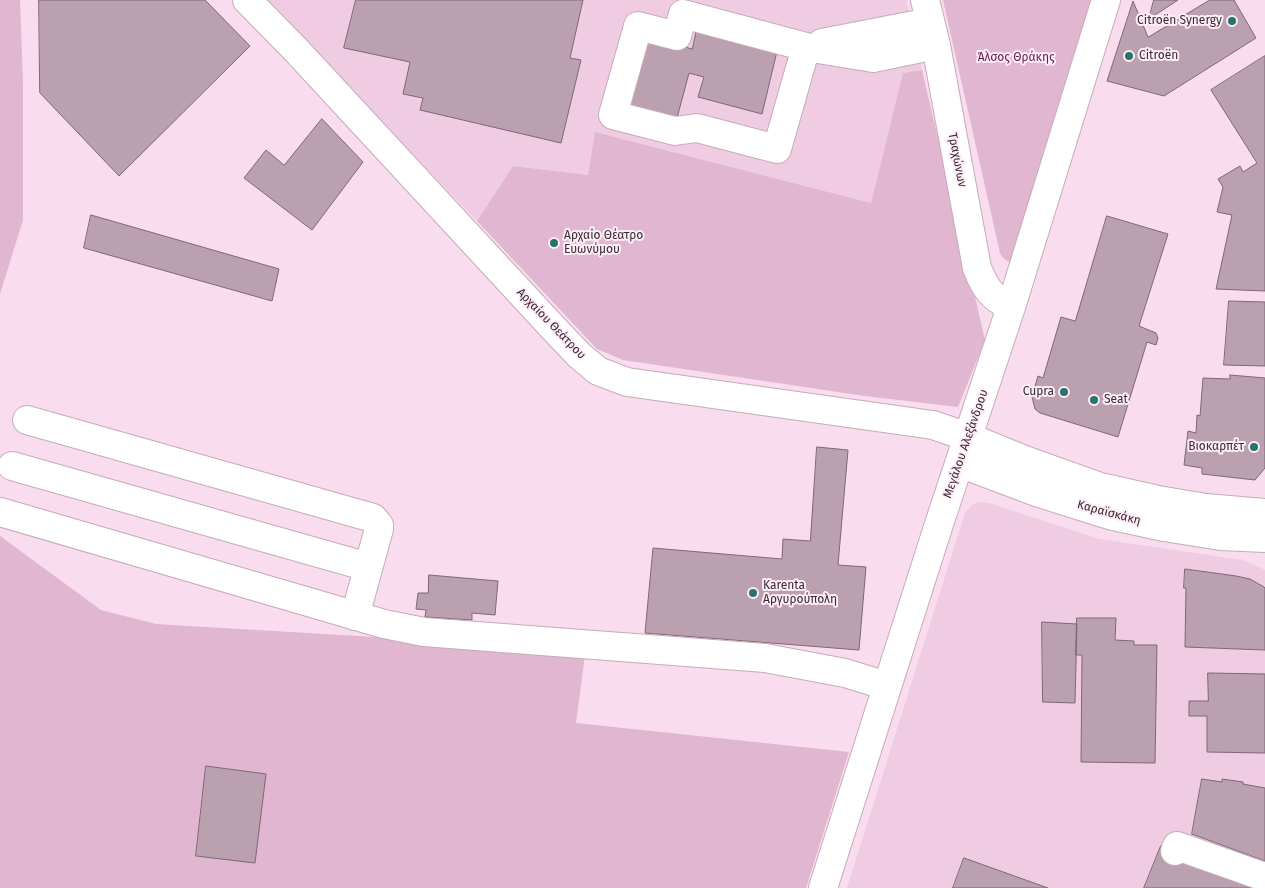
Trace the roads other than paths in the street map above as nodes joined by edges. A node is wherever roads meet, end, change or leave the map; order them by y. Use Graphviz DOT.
graph roads {
  1 [pos="248,0"];
  2 [pos="1106,0"];
  3 [pos="930,22"];
  4 [pos="806,46"];
  5 [pos="1011,307"];
  6 [pos="27,420"];
  7 [pos="968,437"];
  8 [pos="960,464"];
  9 [pos="12,466"];
  10 [pos="0,512"];
  11 [pos="1265,513"];
  12 [pos="1265,538"];
  13 [pos="368,567"];
  14 [pos="355,616"];
  15 [pos="887,686"];
  16 [pos="1175,851"];
  17 [pos="1265,877"];
  18 [pos="823,888"];
  1 -- 7 [label="street, Αρχαίου Θεάτρου"];
  2 -- 5 [label="street, Μεγάλου Αλεξάνδρου"];
  3 -- 4 [label="street"];
  3 -- 5 [label="street, Τραχώνων"];
  4 -- 4 [label="street"];
  5 -- 7 [label="street, Μεγάλου Αλεξάνδρου"];
  6 -- 13 [label="street"];
  7 -- 8 [label="street, Μεγάλου Αλεξάνδρου"];
  7 -- 11 [label="street, Καραϊσκάκη"];
  8 -- 12 [label="street, Καραϊσκάκη"];
  8 -- 15 [label="street, Μεγάλου Αλεξάνδρου"];
  9 -- 13 [label="street"];
  10 -- 14 [label="street"];
  13 -- 14 [label="street"];
  14 -- 15 [label="street"];
  15 -- 18 [label="street, Μεγάλου Αλεξάνδρου"];
  16 -- 17 [label="street"];
}
